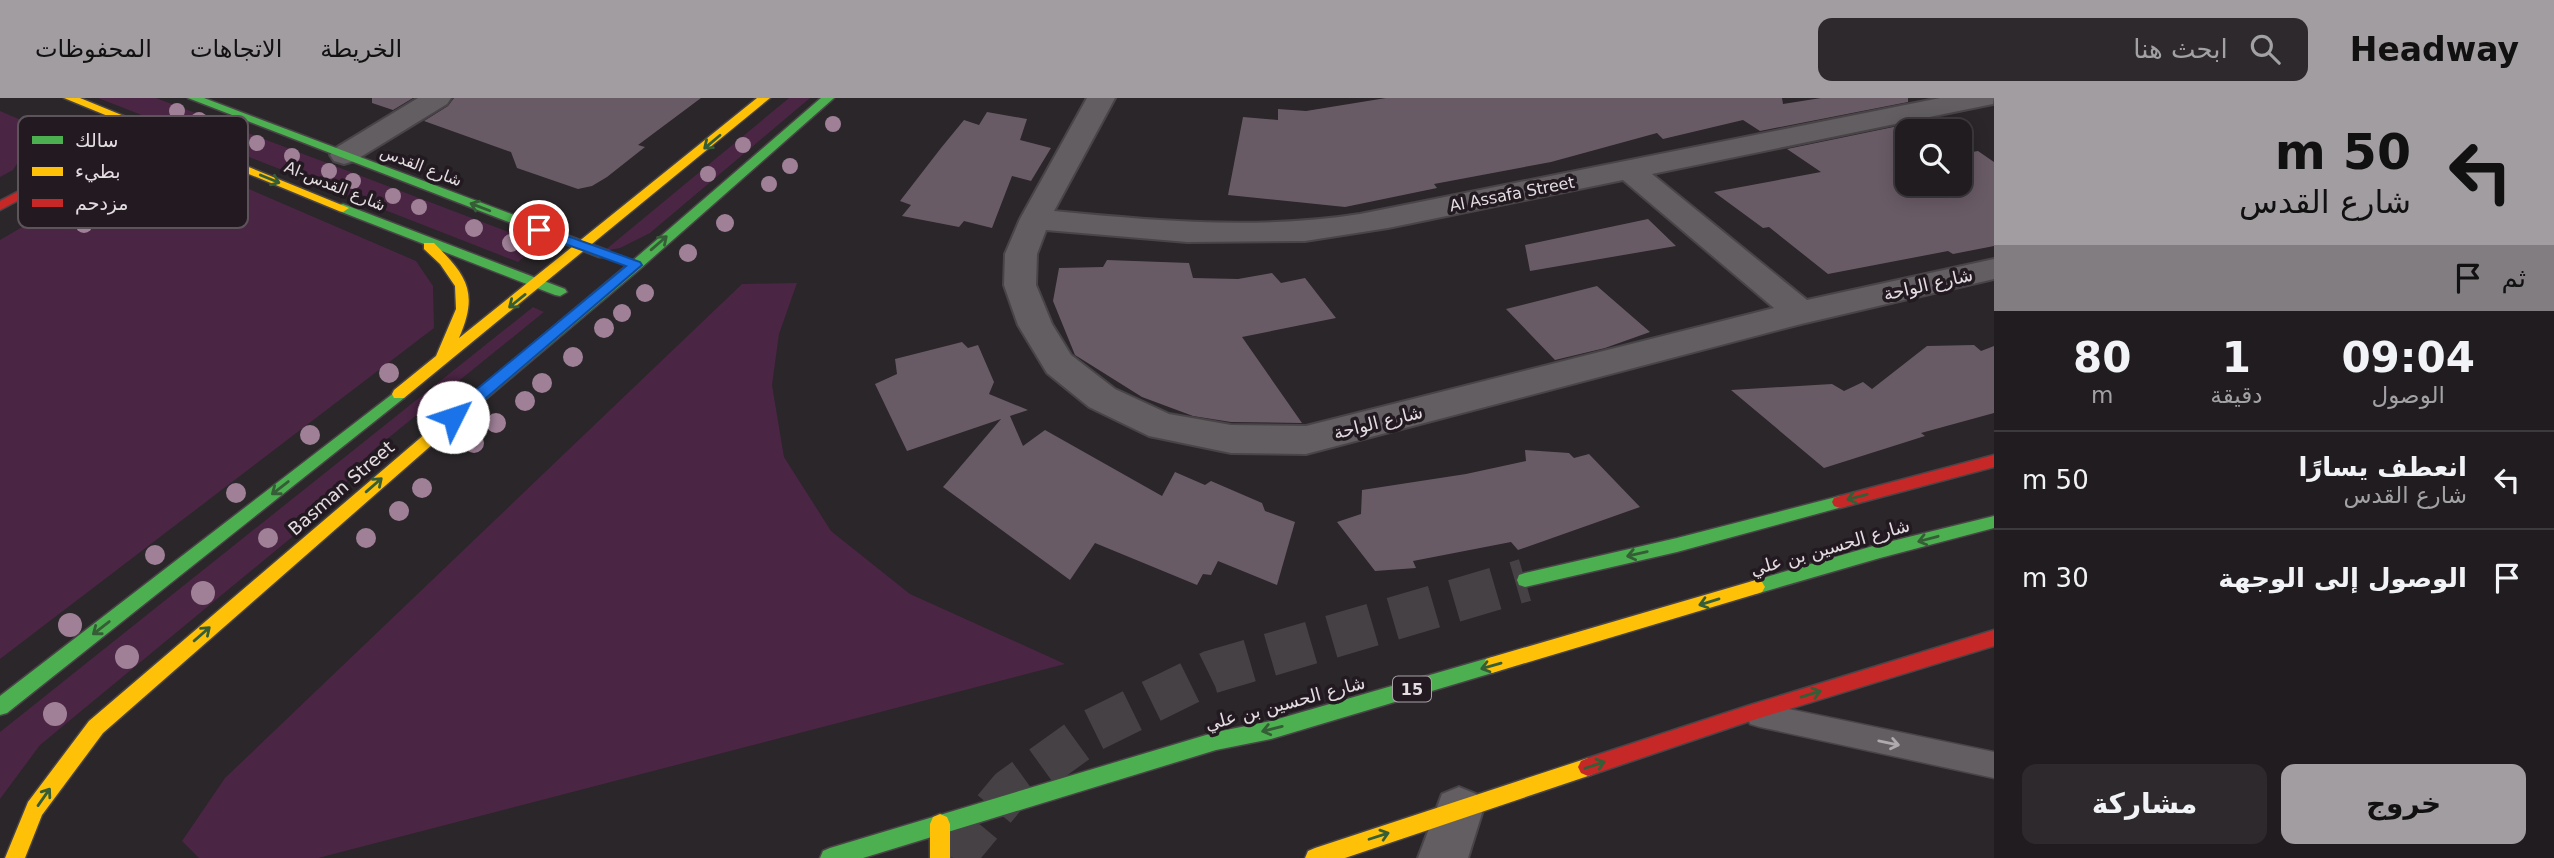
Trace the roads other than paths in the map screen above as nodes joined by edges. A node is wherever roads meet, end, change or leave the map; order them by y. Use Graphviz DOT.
graph roads {
  1 [pos="71,98"];
  2 [pos="194,98"];
  3 [pos="437,98"];
  4 [pos="764,98"];
  5 [pos="828,98"];
  6 [pos="1101,98"];
  7 [pos="1833,98"];
  8 [pos="1983,98"];
  9 [pos="116,116"];
  10 [pos="241,116"];
  11 [pos="248,119"];
  12 [pos="1866,120"];
  13 [pos="344,155"];
  14 [pos="248,169"];
  15 [pos="1630,172"];
  16 [pos="18,196"];
  17 [pos="635,205"];
  18 [pos="0,206"];
  19 [pos="593,217"];
  20 [pos="1035,219"];
  21 [pos="516,221"];
  22 [pos="567,221"];
  23 [pos="422,240"];
  24 [pos="585,247"];
  25 [pos="636,265"];
  26 [pos="1994,269"];
  27 [pos="539,284"];
  28 [pos="588,303"];
  29 [pos="1801,313"];
  30 [pos="439,363"];
  31 [pos="1994,461"];
  32 [pos="1994,522"];
  33 [pos="1525,580"];
  34 [pos="1994,638"];
  35 [pos="0,708"];
  36 [pos="1750,713"];
  37 [pos="1994,765"];
  38 [pos="1459,810"];
  39 [pos="940,824"];
  40 [pos="15,858"];
  41 [pos="830,858"];
  42 [pos="940,858"];
  43 [pos="1315,858"];
  44 [pos="1443,858"];
  1 -- 9 [label="main road, Al-شارع القدس"];
  2 -- 10 [label="main road, شارع القدس"];
  3 -- 13 [label="street"];
  4 -- 17 [label="main road, Basman Street, one-way"];
  25 -- 5 [label="main road, Basman Street, one-way"];
  6 -- 20 [label="street, شارع الواحة"];
  7 -- 12 [label="street"];
  8 -- 12 [label="street, Al Assafa Street"];
  11 -- 13 [label="main road, شارع القدس"];
  12 -- 15 [label="street, Al Assafa Street"];
  21 -- 13 [label="main road, شارع القدس, one-way"];
  14 -- 23 [label="main road, Al-شارع القدس, one-way"];
  15 -- 20 [label="street, Al Assafa Street"];
  15 -- 29 [label="street"];
  16 -- 18 [label="main road"];
  17 -- 19 [label="main road"];
  17 -- 24 [label="main road, Basman Street"];
  20 -- 29 [label="street, شارع الواحة"];
  21 -- 22 [label="main road"];
  21 -- 24 [label="main road, شارع القدس"];
  23 -- 27 [label="main road, Al-شارع القدس"];
  23 -- 30 [label="main road"];
  24 -- 25 [label="main road, شارع القدس"];
  24 -- 27 [label="main road, Basman Street"];
  25 -- 28 [label="main road, Basman Street"];
  26 -- 29 [label="street, شارع الواحة"];
  27 -- 28 [label="main road, Al-شارع القدس"];
  27 -- 30 [label="main road, Basman Street, one-way"];
  40 -- 28 [label="main road, Basman Street, one-way"];
  30 -- 35 [label="main road, Basman Street, one-way"];
  31 -- 33 [label="main road, one-way"];
  32 -- 39 [label="main road, شارع الحسين بن علي / 15, one-way"];
  36 -- 34 [label="main road, one-way"];
  36 -- 37 [label="lane, one-way"];
  38 -- 36 [label="main road, one-way"];
  43 -- 38 [label="main road, one-way"];
  38 -- 44 [label="street"];
  39 -- 41 [label="main road, شارع الحسين بن علي / 15"];
  39 -- 42 [label="main road"];
}
